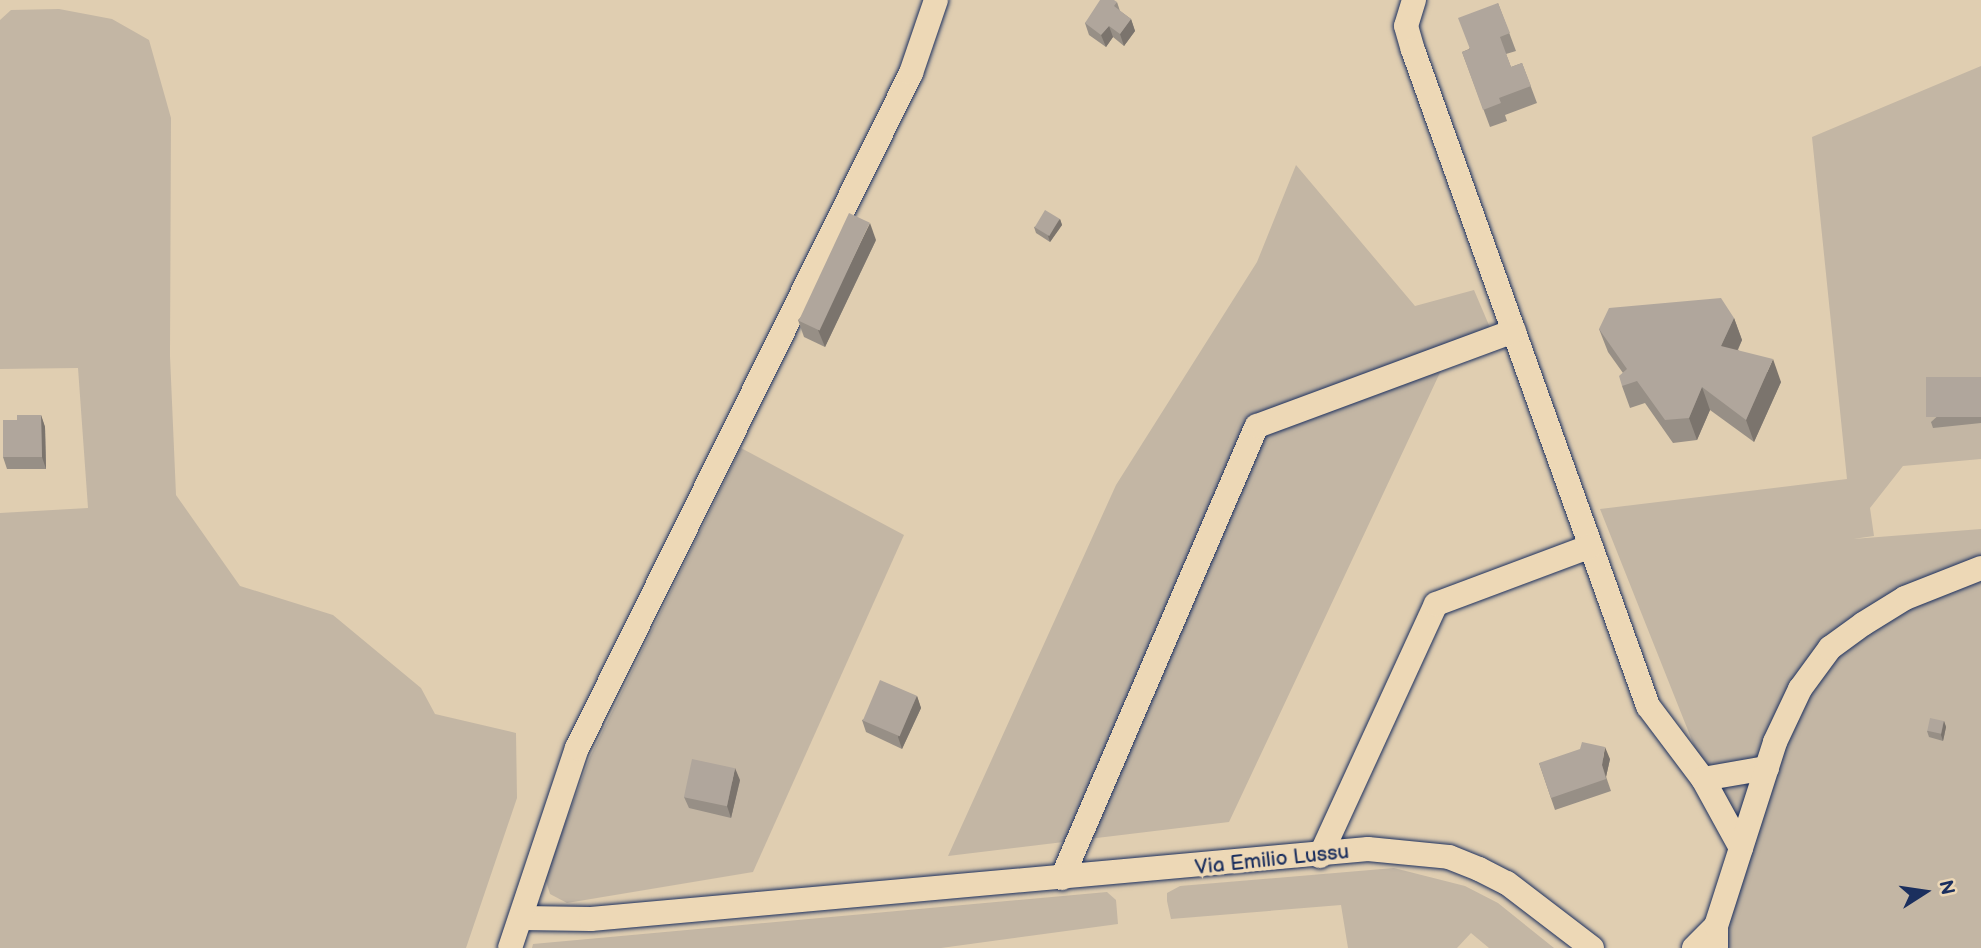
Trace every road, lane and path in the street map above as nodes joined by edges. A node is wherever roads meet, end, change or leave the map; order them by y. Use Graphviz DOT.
graph roads {
  1 [pos="936,0"];
  2 [pos="1414,0"];
  3 [pos="1514,331"];
  4 [pos="1591,547"];
  5 [pos="1981,568"];
  6 [pos="1767,768"];
  7 [pos="1703,779"];
  8 [pos="1741,848"];
  9 [pos="1320,856"];
  10 [pos="1062,878"];
  11 [pos="522,918"];
  12 [pos="1716,937"];
  13 [pos="510,948"];
  14 [pos="1592,948"];
  15 [pos="1693,948"];
  1 -- 11 [label="street"];
  2 -- 3 [label="street"];
  3 -- 4 [label="street"];
  3 -- 10 [label="street"];
  4 -- 7 [label="street"];
  4 -- 9 [label="street"];
  5 -- 6 [label="street"];
  6 -- 7 [label="street"];
  6 -- 8 [label="street"];
  7 -- 8 [label="street"];
  8 -- 12 [label="street"];
  9 -- 10 [label="street, Via Emilio Lussu"];
  9 -- 14 [label="street, Via Emilio Lussu"];
  10 -- 11 [label="street, Via Emilio Lussu"];
  11 -- 13 [label="street"];
  12 -- 15 [label="street"];
}
